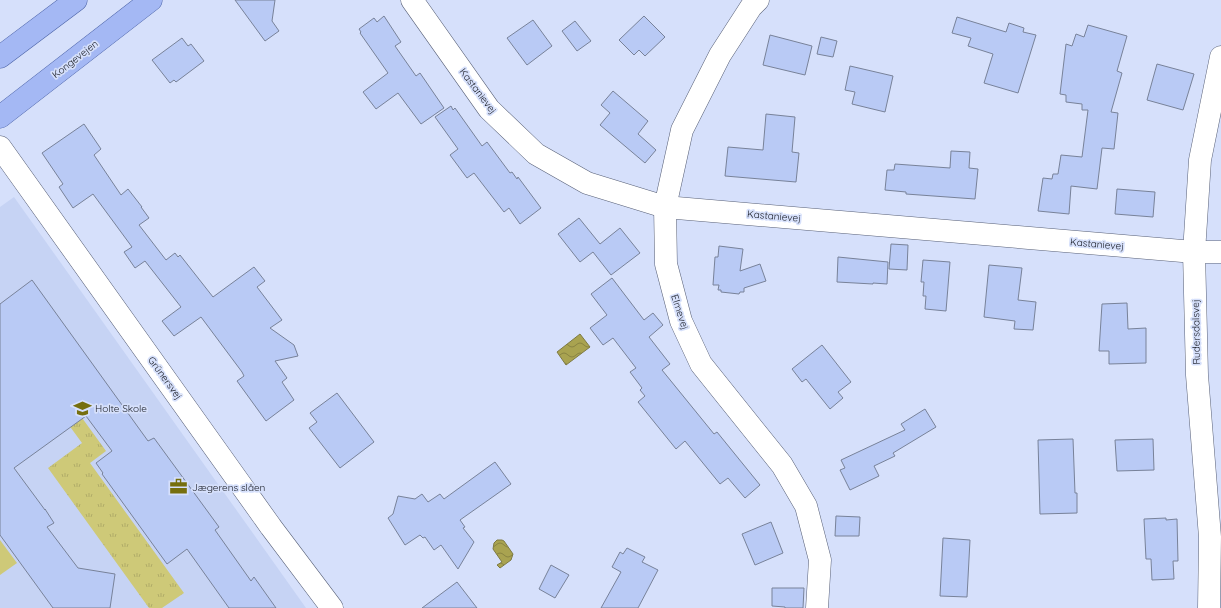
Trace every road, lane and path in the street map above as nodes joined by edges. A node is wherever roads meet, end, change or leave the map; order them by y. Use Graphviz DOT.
graph roads {
  1 [pos="76,0"];
  2 [pos="150,0"];
  3 [pos="412,0"];
  4 [pos="758,0"];
  5 [pos="0,57"];
  6 [pos="1221,57"];
  7 [pos="0,117"];
  8 [pos="0,147"];
  9 [pos="665,207"];
  10 [pos="1194,252"];
  11 [pos="1221,252"];
  12 [pos="332,608"];
  13 [pos="817,608"];
  14 [pos="1209,608"];
  1 -- 5 [label="main road"];
  2 -- 7 [label="main road, Kongevejen"];
  3 -- 9 [label="street, Kastanievej"];
  4 -- 9 [label="street, Elmevej"];
  6 -- 10 [label="street, Rudersdalsvej"];
  8 -- 12 [label="street, Grünersvej"];
  9 -- 10 [label="street, Kastanievej"];
  9 -- 13 [label="street, Elmevej"];
  10 -- 11 [label="street, Kastanievej"];
  10 -- 14 [label="street, Rudersdalsvej"];
}
